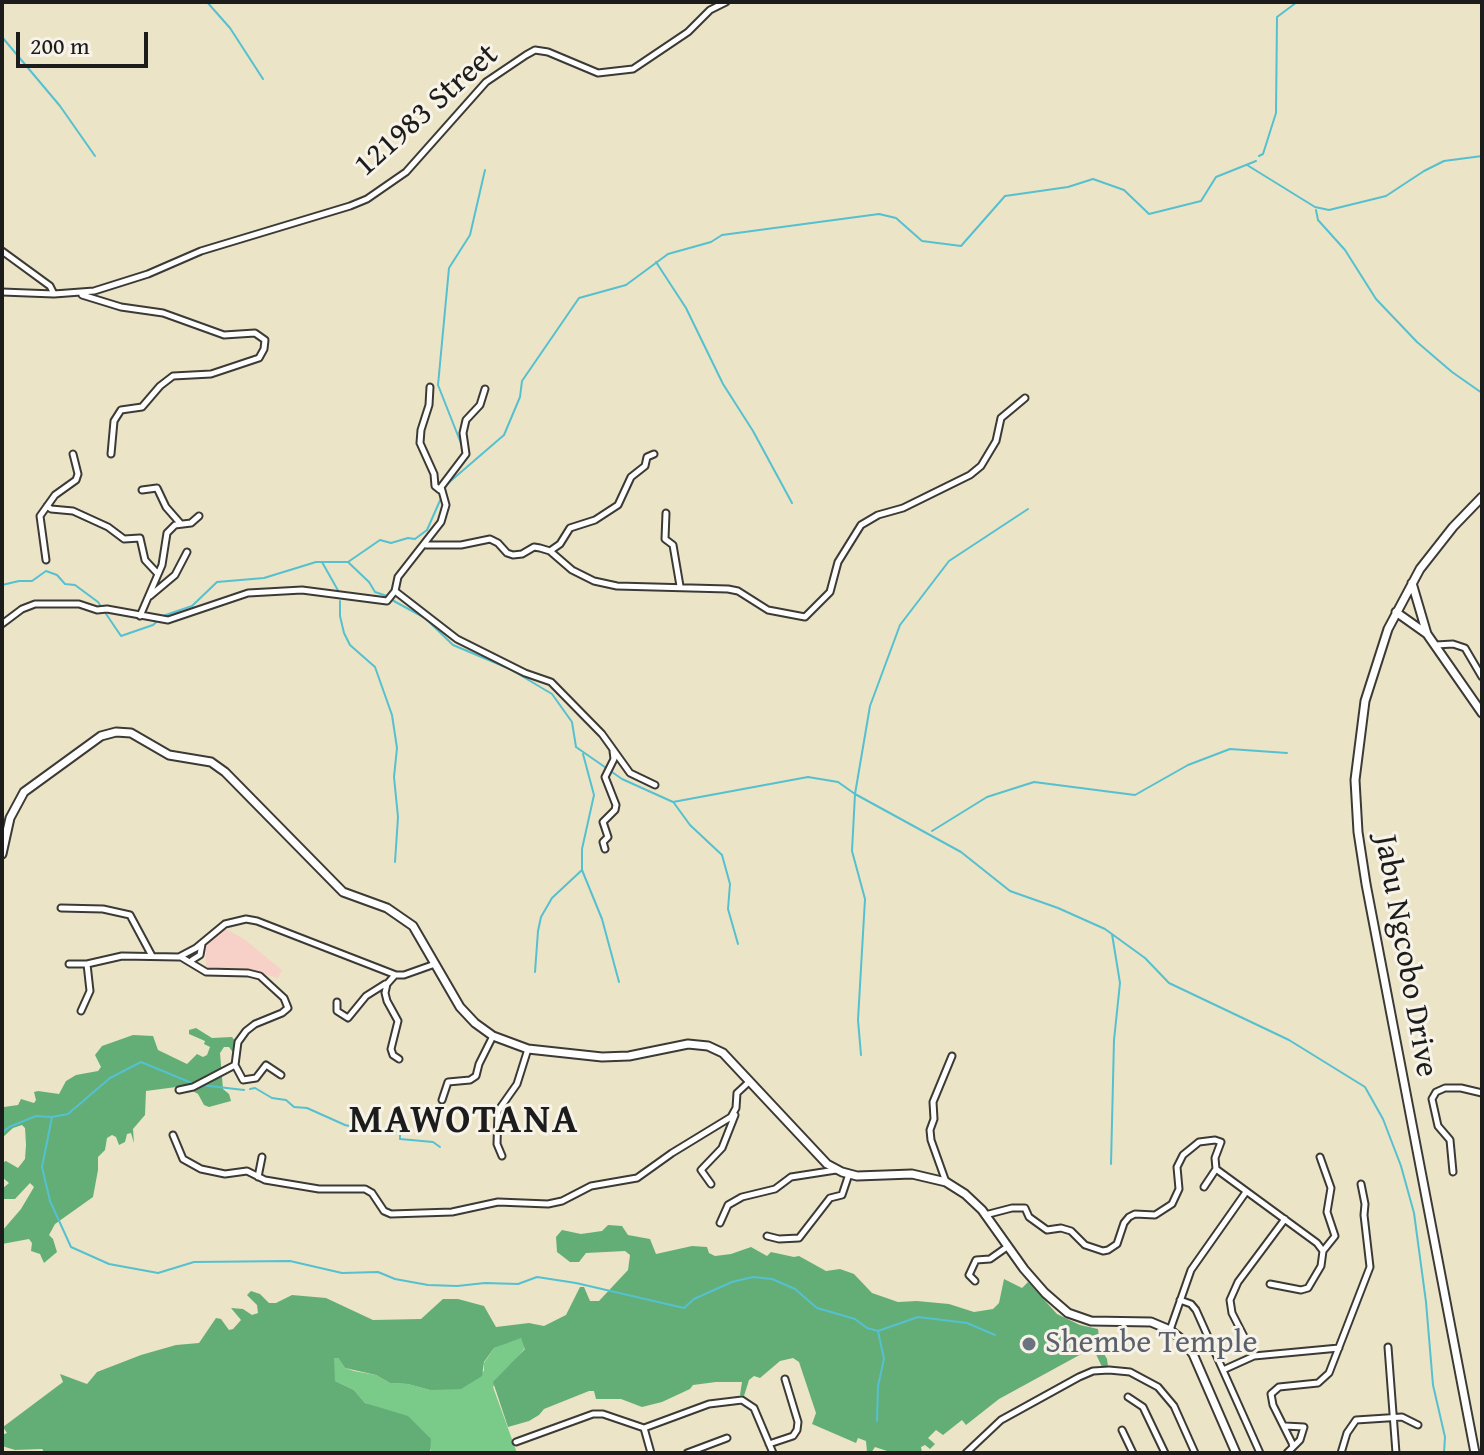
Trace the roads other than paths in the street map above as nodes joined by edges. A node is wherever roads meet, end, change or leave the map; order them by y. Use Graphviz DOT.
graph roads {
  1 [pos="726,2"];
  2 [pos="2,251"];
  3 [pos="2,292"];
  4 [pos="54,294"];
  5 [pos="78,294"];
  6 [pos="430,387"];
  7 [pos="485,389"];
  8 [pos="1025,398"];
  9 [pos="73,454"];
  10 [pos="111,454"];
  11 [pos="654,454"];
  12 [pos="142,490"];
  13 [pos="442,494"];
  14 [pos="1482,497"];
  15 [pos="47,506"];
  16 [pos="666,513"];
  17 [pos="199,516"];
  18 [pos="181,524"];
  19 [pos="426,545"];
  20 [pos="550,551"];
  21 [pos="187,552"];
  22 [pos="46,560"];
  23 [pos="158,574"];
  24 [pos="1412,583"];
  25 [pos="680,586"];
  26 [pos="150,596"];
  27 [pos="392,596"];
  28 [pos="1396,612"];
  29 [pos="140,616"];
  30 [pos="2,624"];
  31 [pos="1427,634"];
  32 [pos="1436,645"];
  33 [pos="1482,677"];
  34 [pos="1482,713"];
  35 [pos="613,750"];
  36 [pos="655,785"];
  37 [pos="605,849"];
  38 [pos="2,854"];
  39 [pos="61,908"];
  40 [pos="202,943"];
  41 [pos="180,956"];
  42 [pos="152,957"];
  43 [pos="191,961"];
  44 [pos="69,964"];
  45 [pos="87,964"];
  46 [pos="435,964"];
  47 [pos="396,975"];
  48 [pos="389,981"];
  49 [pos="337,1002"];
  50 [pos="81,1011"];
  51 [pos="493,1036"];
  52 [pos="528,1049"];
  53 [pos="952,1056"];
  54 [pos="399,1059"];
  55 [pos="235,1065"];
  56 [pos="281,1075"];
  57 [pos="751,1081"];
  58 [pos="179,1090"];
  59 [pos="1482,1093"];
  60 [pos="442,1100"];
  61 [pos="735,1110"];
  62 [pos="173,1135"];
  63 [pos="502,1156"];
  64 [pos="262,1157"];
  65 [pos="1320,1157"];
  66 [pos="1216,1169"];
  67 [pos="837,1170"];
  68 [pos="1453,1172"];
  69 [pos="849,1174"];
  70 [pos="258,1177"];
  71 [pos="946,1182"];
  72 [pos="711,1184"];
  73 [pos="1361,1184"];
  74 [pos="1204,1187"];
  75 [pos="1246,1192"];
  76 [pos="985,1215"];
  77 [pos="1285,1219"];
  78 [pos="720,1223"];
  79 [pos="767,1236"];
  80 [pos="1007,1247"];
  81 [pos="1323,1251"];
  82 [pos="975,1281"];
  83 [pos="1270,1284"];
  84 [pos="1180,1300"];
  85 [pos="1170,1330"];
  86 [pos="1388,1347"];
  87 [pos="1339,1348"];
  88 [pos="1254,1356"];
  89 [pos="1223,1370"];
  90 [pos="785,1379"];
  91 [pos="1128,1397"];
  92 [pos="1393,1417"];
  93 [pos="1418,1425"];
  94 [pos="1284,1426"];
  95 [pos="644,1428"];
  96 [pos="1122,1430"];
  97 [pos="727,1438"];
  98 [pos="516,1442"];
  99 [pos="769,1444"];
  100 [pos="1293,1447"];
  101 [pos="970,1452"];
  102 [pos="651,1453"];
  103 [pos="687,1453"];
  104 [pos="773,1453"];
  105 [pos="1133,1453"];
  106 [pos="1165,1453"];
  107 [pos="1195,1453"];
  108 [pos="1236,1453"];
  109 [pos="1260,1453"];
  110 [pos="1287,1453"];
  111 [pos="1341,1453"];
  112 [pos="1396,1453"];
  113 [pos="1475,1453"];
  1 -- 5 [label="street, 121983 Street"];
  2 -- 4 [label="street"];
  3 -- 4 [label="street, 121983 Street"];
  4 -- 5 [label="street, 121983 Street"];
  5 -- 10 [label="street"];
  6 -- 13 [label="street"];
  7 -- 13 [label="street"];
  8 -- 25 [label="street"];
  9 -- 15 [label="street"];
  11 -- 20 [label="street"];
  12 -- 18 [label="street"];
  13 -- 19 [label="street"];
  14 -- 24 [label="street, Jabu Ngcobo Drive"];
  15 -- 22 [label="street"];
  15 -- 23 [label="street"];
  16 -- 25 [label="street"];
  17 -- 18 [label="street"];
  18 -- 23 [label="street"];
  19 -- 20 [label="street"];
  19 -- 27 [label="street"];
  20 -- 25 [label="street"];
  21 -- 26 [label="street"];
  23 -- 26 [label="street"];
  24 -- 28 [label="street, Jabu Ngcobo Drive"];
  24 -- 31 [label="street"];
  26 -- 29 [label="street"];
  27 -- 29 [label="street"];
  27 -- 35 [label="street"];
  28 -- 31 [label="street"];
  28 -- 113 [label="street, Jabu Ngcobo Drive"];
  29 -- 30 [label="street"];
  31 -- 32 [label="street"];
  32 -- 33 [label="street"];
  32 -- 34 [label="street"];
  35 -- 36 [label="street"];
  35 -- 37 [label="street"];
  38 -- 46 [label="street"];
  39 -- 42 [label="street"];
  40 -- 41 [label="street"];
  40 -- 43 [label="street"];
  40 -- 47 [label="street"];
  41 -- 42 [label="street"];
  41 -- 43 [label="street"];
  42 -- 45 [label="street"];
  43 -- 55 [label="street"];
  44 -- 45 [label="street"];
  45 -- 50 [label="street"];
  46 -- 47 [label="street"];
  46 -- 51 [label="street"];
  47 -- 48 [label="street"];
  48 -- 49 [label="street"];
  48 -- 54 [label="street"];
  51 -- 52 [label="street"];
  51 -- 60 [label="street"];
  52 -- 57 [label="street"];
  52 -- 63 [label="street"];
  53 -- 71 [label="street"];
  55 -- 56 [label="street"];
  55 -- 58 [label="street"];
  57 -- 61 [label="street"];
  57 -- 67 [label="street"];
  59 -- 68 [label="street"];
  61 -- 70 [label="street"];
  61 -- 72 [label="street"];
  62 -- 70 [label="street"];
  64 -- 70 [label="street"];
  65 -- 81 [label="street"];
  66 -- 74 [label="street"];
  66 -- 75 [label="street"];
  66 -- 76 [label="street"];
  67 -- 69 [label="street"];
  67 -- 78 [label="street"];
  69 -- 71 [label="street"];
  69 -- 79 [label="street"];
  71 -- 76 [label="street"];
  73 -- 87 [label="street"];
  75 -- 77 [label="street"];
  75 -- 84 [label="street"];
  76 -- 80 [label="street"];
  77 -- 81 [label="street"];
  77 -- 88 [label="street"];
  80 -- 82 [label="street"];
  80 -- 85 [label="street"];
  81 -- 83 [label="street"];
  84 -- 85 [label="street"];
  84 -- 89 [label="street"];
  85 -- 108 [label="street"];
  86 -- 92 [label="street"];
  87 -- 88 [label="street"];
  87 -- 94 [label="street"];
  88 -- 89 [label="street"];
  89 -- 109 [label="street"];
  90 -- 99 [label="street"];
  91 -- 106 [label="street"];
  92 -- 93 [label="street"];
  92 -- 111 [label="street"];
  92 -- 112 [label="street"];
  94 -- 100 [label="street"];
  94 -- 100 [label="street"];
  95 -- 98 [label="street"];
  95 -- 99 [label="street"];
  95 -- 102 [label="street"];
  96 -- 105 [label="street"];
  97 -- 103 [label="street"];
  99 -- 104 [label="street"];
  100 -- 110 [label="street"];
  101 -- 107 [label="street"];
}
